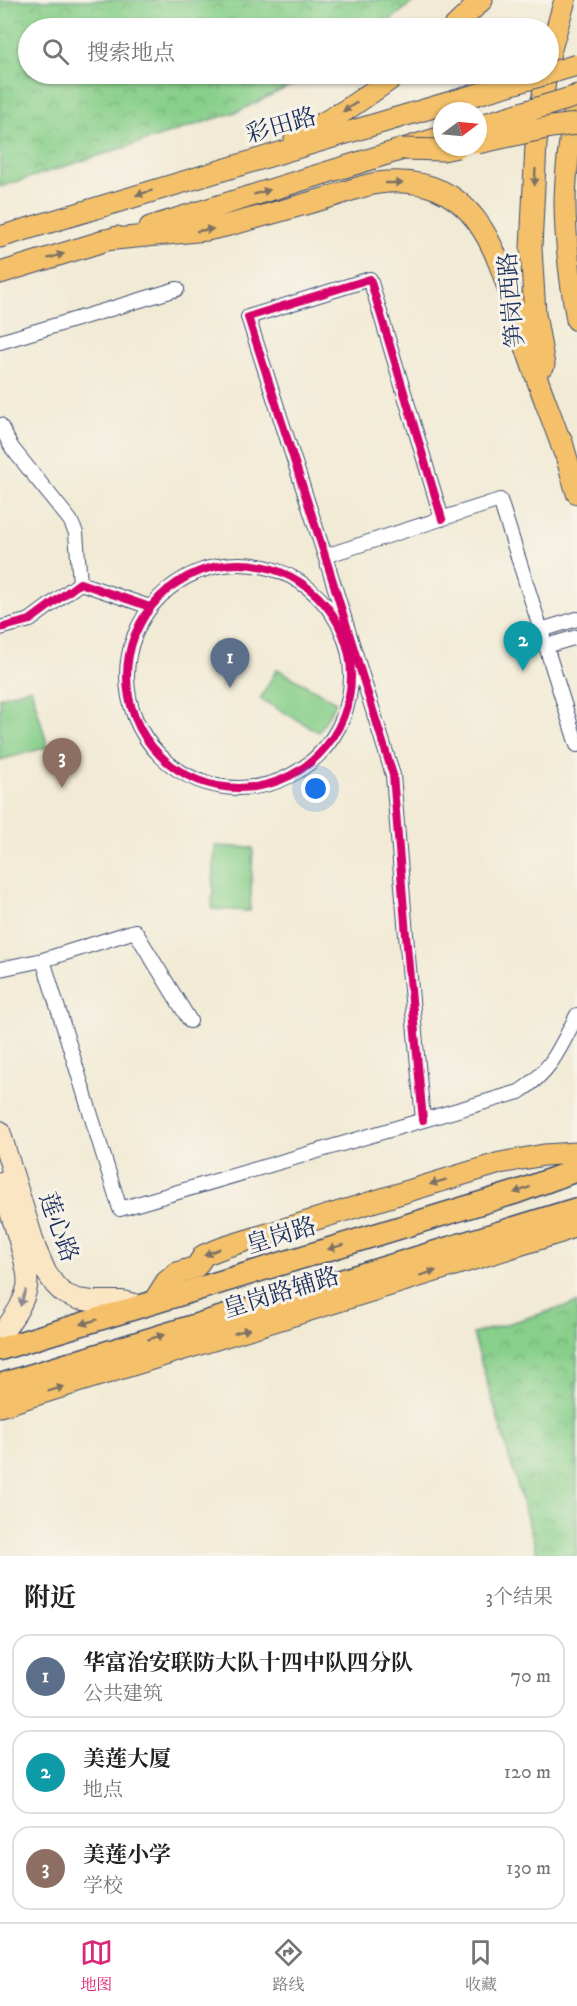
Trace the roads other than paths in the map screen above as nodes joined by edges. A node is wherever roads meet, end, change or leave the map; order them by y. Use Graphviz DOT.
graph roads {
  1 [pos="482,0"];
  2 [pos="565,0"];
  3 [pos="463,18"];
  4 [pos="559,22"];
  5 [pos="577,65"];
  6 [pos="559,70"];
  7 [pos="384,84"];
  8 [pos="512,84"];
  9 [pos="544,84"];
  10 [pos="577,95"];
  11 [pos="487,123"];
  12 [pos="577,124"];
  13 [pos="433,140"];
  14 [pos="487,141"];
  15 [pos="401,149"];
  16 [pos="433,150"];
  17 [pos="240,164"];
  18 [pos="577,195"];
  19 [pos="0,237"];
  20 [pos="105,240"];
  21 [pos="567,251"];
  22 [pos="0,273"];
  23 [pos="177,289"];
  24 [pos="577,320"];
  25 [pos="0,342"];
  26 [pos="0,425"];
  27 [pos="564,452"];
  28 [pos="577,493"];
  29 [pos="442,519"];
  30 [pos="325,556"];
  31 [pos="80,583"];
  32 [pos="150,607"];
  33 [pos="577,619"];
  34 [pos="0,628"];
  35 [pos="541,630"];
  36 [pos="577,637"];
  37 [pos="546,646"];
  38 [pos="577,745"];
  39 [pos="43,960"];
  40 [pos="0,969"];
  41 [pos="577,1015"];
  42 [pos="190,1021"];
  43 [pos="423,1120"];
  44 [pos="0,1131"];
  45 [pos="577,1153"];
  46 [pos="577,1170"];
  47 [pos="0,1182"];
  48 [pos="577,1209"];
  49 [pos="577,1225"];
  50 [pos="148,1304"];
  51 [pos="0,1337"];
  52 [pos="0,1349"];
  53 [pos="0,1385"];
  54 [pos="0,1406"];
  1 -- 3 [label="main road"];
  2 -- 4 [label="main road"];
  5 -- 6 [label="main road, 彩田路, bridge"];
  7 -- 17 [label="main road, one-way"];
  8 -- 17 [label="main road, 彩田路, bridge"];
  9 -- 27 [label="main road, 笋岗西路, one-way"];
  10 -- 11 [label="main road, bridge"];
  10 -- 21 [label="main road"];
  12 -- 14 [label="main road, bridge"];
  13 -- 15 [label="main road"];
  15 -- 16 [label="main road, bridge"];
  20 -- 15 [label="main road, one-way"];
  17 -- 19 [label="main road, 彩田路, one-way"];
  18 -- 21 [label="main road"];
  22 -- 20 [label="main road, one-way"];
  20 -- 27 [label="main road, one-way"];
  21 -- 24 [label="main road"];
  23 -- 25 [label="street"];
  26 -- 31 [label="street"];
  27 -- 28 [label="main road, 笋岗西路"];
  29 -- 30 [label="street"];
  29 -- 30 [label="street"];
  29 -- 35 [label="street"];
  30 -- 43 [label="street"];
  31 -- 32 [label="street"];
  31 -- 34 [label="street"];
  32 -- 32 [label="street"];
  33 -- 35 [label="street"];
  35 -- 37 [label="street"];
  36 -- 37 [label="street"];
  37 -- 38 [label="street"];
  39 -- 40 [label="street"];
  39 -- 42 [label="street"];
  39 -- 43 [label="street"];
  41 -- 43 [label="street"];
  44 -- 50 [label="main road, 莲心路"];
  45 -- 50 [label="main road, one-way"];
  46 -- 50 [label="highway, 皇岗路, one-way"];
  47 -- 51 [label="main road, 莲心路, one-way"];
  53 -- 48 [label="highway, one-way"];
  54 -- 49 [label="main road, 皇岗路辅路, one-way"];
  50 -- 52 [label="highway, 皇岗路, one-way"];
}
